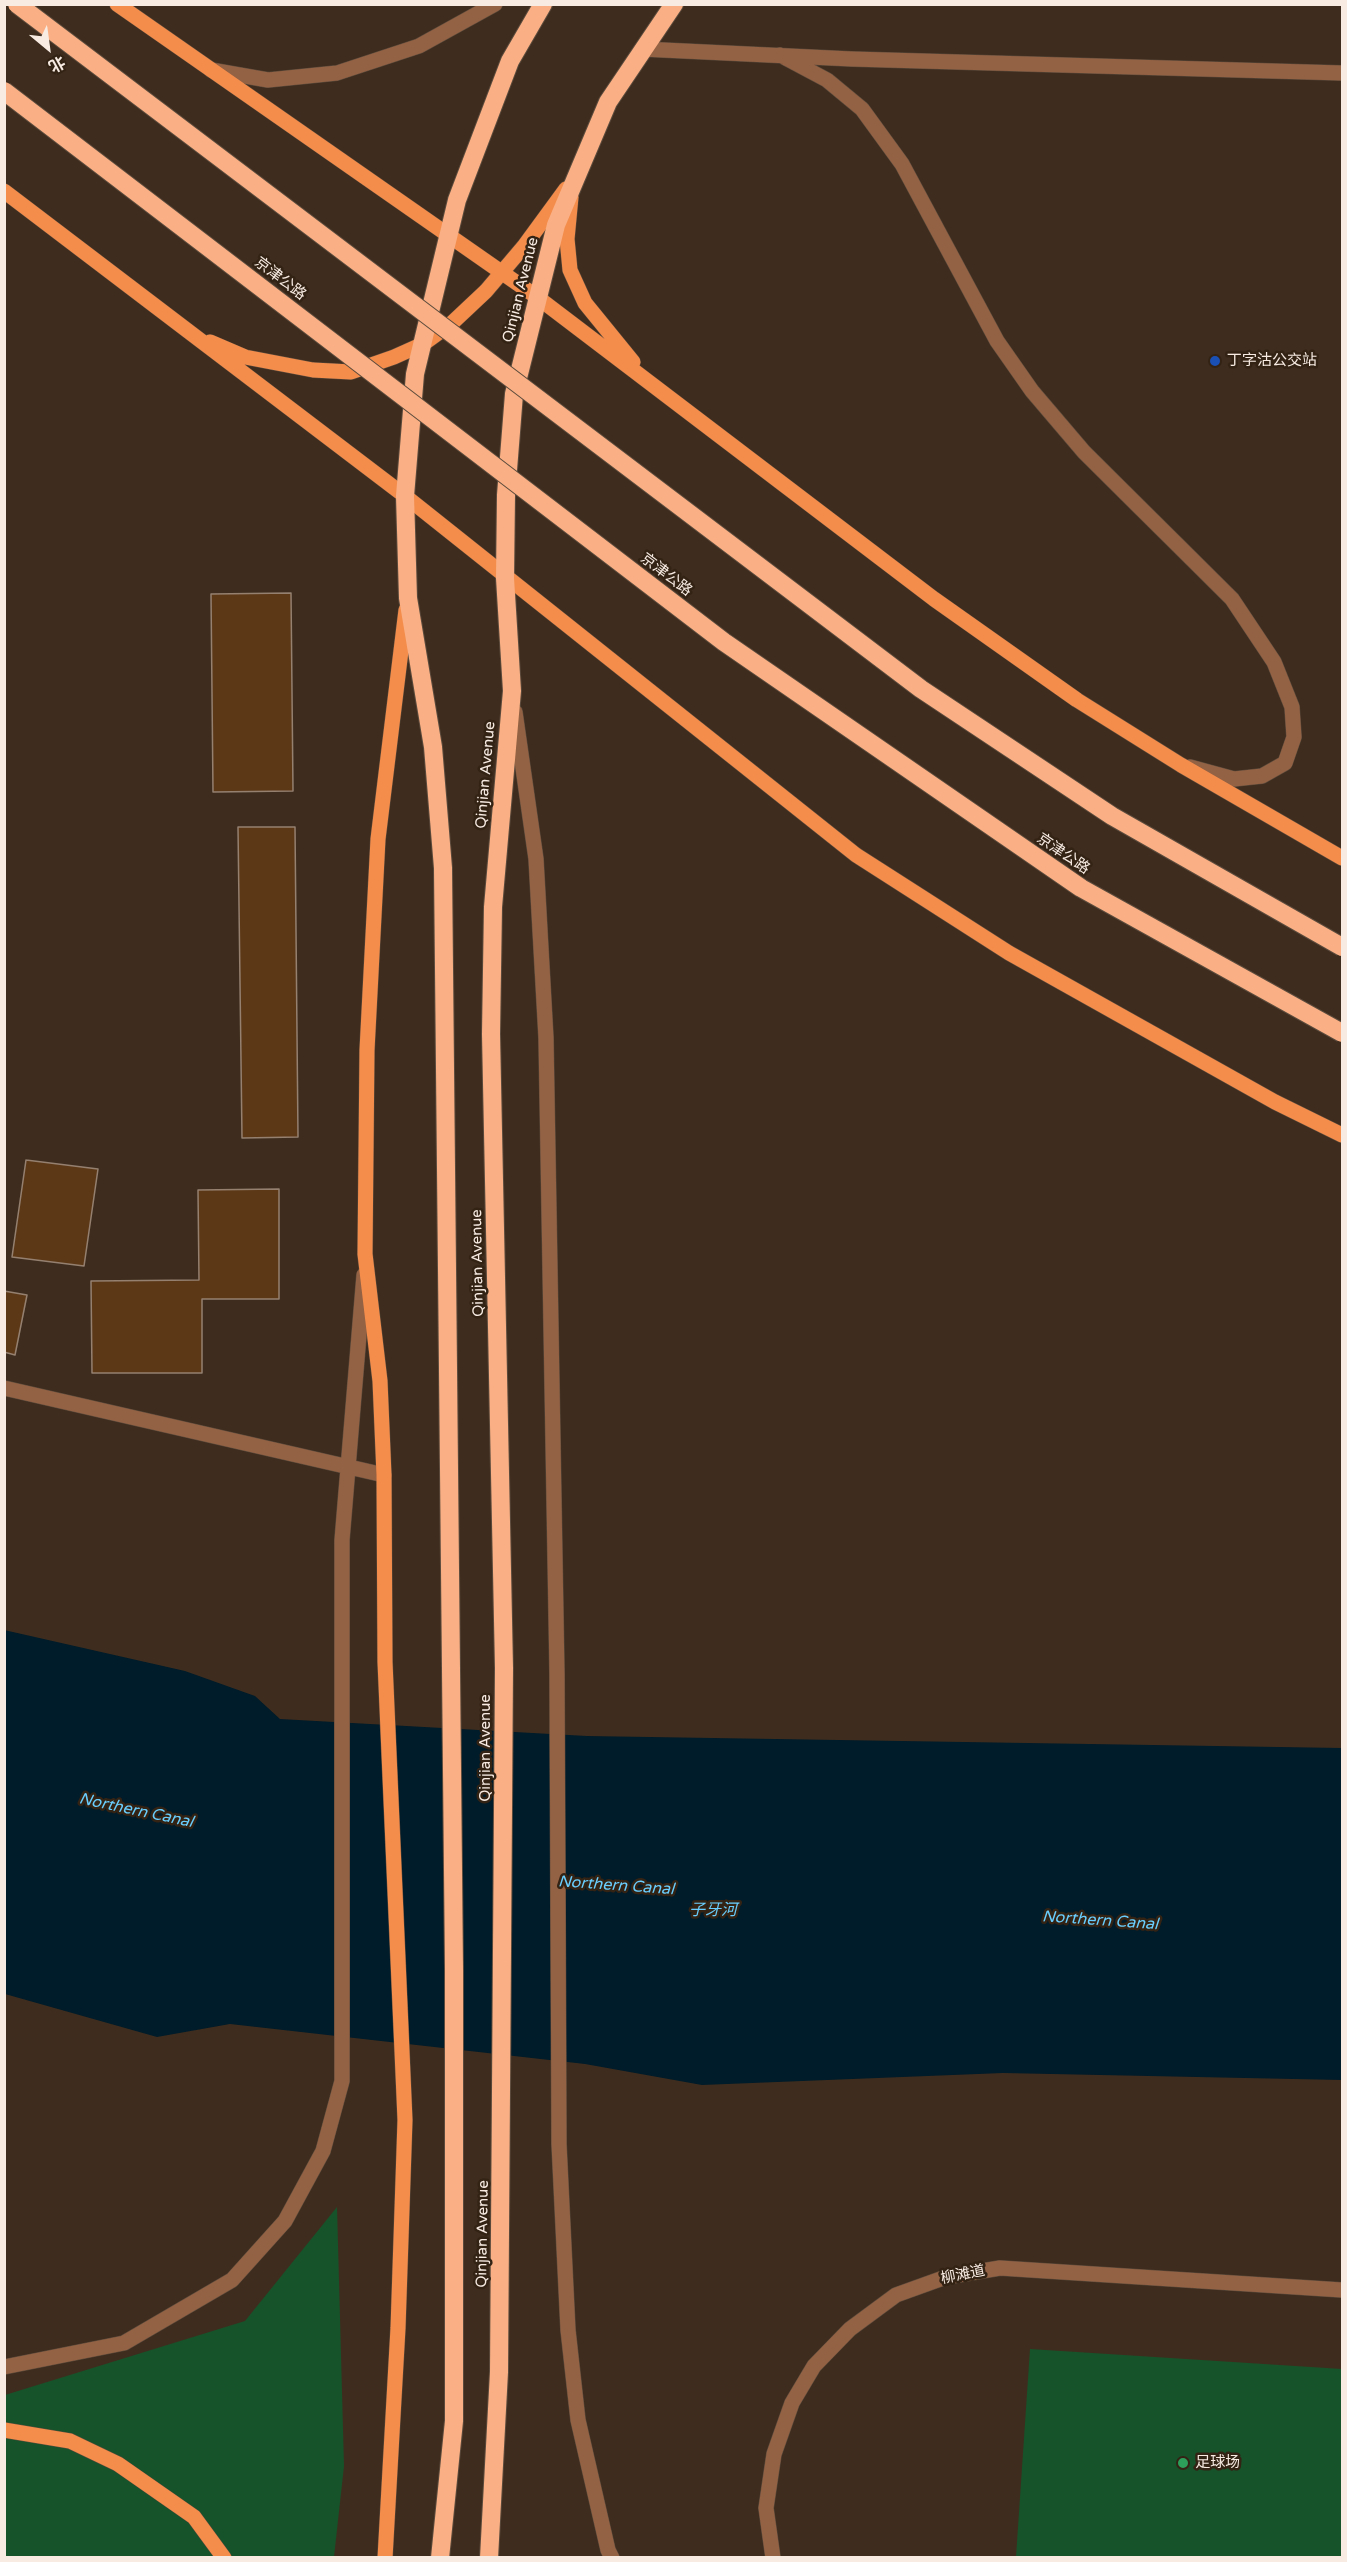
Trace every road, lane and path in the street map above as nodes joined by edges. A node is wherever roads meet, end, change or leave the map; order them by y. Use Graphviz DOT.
graph roads {
  1 [pos="17,4"];
  2 [pos="117,4"];
  3 [pos="495,4"];
  4 [pos="543,4"];
  5 [pos="674,4"];
  6 [pos="642,49"];
  7 [pos="780,56"];
  8 [pos="208,69"];
  9 [pos="1342,74"];
  10 [pos="4,91"];
  11 [pos="573,180"];
  12 [pos="4,191"];
  13 [pos="448,236"];
  14 [pos="501,272"];
  15 [pos="537,297"];
  16 [pos="190,334"];
  17 [pos="423,344"];
  18 [pos="655,387"];
  19 [pos="405,496"];
  20 [pos="505,578"];
  21 [pos="408,598"];
  22 [pos="512,691"];
  23 [pos="1181,765"];
  24 [pos="1342,858"];
  25 [pos="1342,946"];
  26 [pos="1342,1033"];
  27 [pos="1342,1135"];
  28 [pos="365,1254"];
  29 [pos="4,1388"];
  30 [pos="349,1466"];
  31 [pos="384,1475"];
  32 [pos="1342,2290"];
  33 [pos="4,2367"];
  34 [pos="4,2430"];
  35 [pos="609,2555"];
  36 [pos="224,2558"];
  37 [pos="385,2558"];
  38 [pos="440,2558"];
  39 [pos="489,2558"];
  40 [pos="773,2558"];
  1 -- 25 [label="highway, bridge"];
  2 -- 8 [label="main road"];
  3 -- 8 [label="street"];
  4 -- 13 [label="highway, Qinjian Avenue"];
  5 -- 6 [label="highway, Qinjian Avenue"];
  6 -- 7 [label="street"];
  6 -- 11 [label="highway, Qinjian Avenue"];
  7 -- 9 [label="street"];
  7 -- 23 [label="street"];
  8 -- 13 [label="main road"];
  10 -- 26 [label="highway, 京津公路, bridge"];
  11 -- 14 [label="main road"];
  11 -- 15 [label="highway, Qinjian Avenue"];
  11 -- 18 [label="main road"];
  12 -- 16 [label="main road"];
  13 -- 14 [label="main road"];
  13 -- 17 [label="highway, Qinjian Avenue"];
  14 -- 15 [label="main road"];
  14 -- 17 [label="main road"];
  15 -- 18 [label="main road"];
  15 -- 20 [label="highway, Qinjian Avenue"];
  16 -- 17 [label="main road"];
  16 -- 19 [label="main road"];
  17 -- 19 [label="highway, Qinjian Avenue"];
  18 -- 23 [label="main road"];
  19 -- 20 [label="main road"];
  19 -- 21 [label="highway, Qinjian Avenue"];
  20 -- 22 [label="highway, Qinjian Avenue"];
  20 -- 27 [label="main road"];
  21 -- 28 [label="main road"];
  21 -- 38 [label="highway, Qinjian Avenue"];
  22 -- 35 [label="street"];
  22 -- 39 [label="highway, Qinjian Avenue"];
  23 -- 24 [label="main road"];
  28 -- 30 [label="street"];
  28 -- 31 [label="main road"];
  29 -- 30 [label="street"];
  30 -- 31 [label="street"];
  30 -- 33 [label="street"];
  31 -- 37 [label="main road"];
  32 -- 40 [label="street, 柳滩道"];
  34 -- 36 [label="main road"];
}
